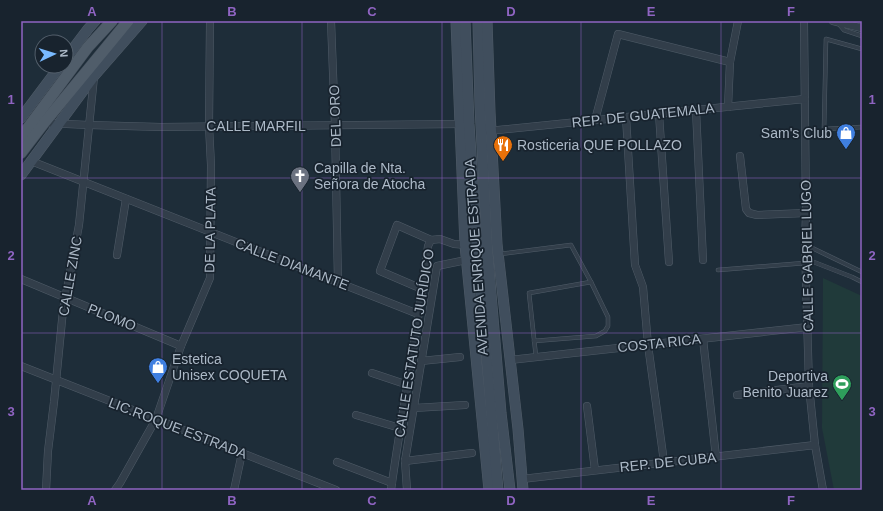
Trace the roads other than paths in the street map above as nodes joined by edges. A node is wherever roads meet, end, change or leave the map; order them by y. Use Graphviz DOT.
graph roads {
  1 [pos="112,21"];
  2 [pos="128,21"];
  3 [pos="142,21"];
  4 [pos="210,21"];
  5 [pos="331,21"];
  6 [pos="456,21"];
  7 [pos="465,21"];
  8 [pos="738,21"];
  9 [pos="804,21"];
  10 [pos="484,22"];
  11 [pos="835,22"];
  12 [pos="90,24"];
  13 [pos="862,28"];
  14 [pos="862,36"];
  15 [pos="74,47"];
  16 [pos="88,48"];
  17 [pos="862,50"];
  18 [pos="94,61"];
  19 [pos="730,62"];
  20 [pos="54,74"];
  21 [pos="94,76"];
  22 [pos="805,99"];
  23 [pos="728,107"];
  24 [pos="696,110"];
  25 [pos="660,114"];
  26 [pos="626,117"];
  27 [pos="21,118"];
  28 [pos="594,120"];
  29 [pos="44,123"];
  30 [pos="59,123"];
  31 [pos="464,124"];
  32 [pos="89,125"];
  33 [pos="335,125"];
  34 [pos="209,126"];
  35 [pos="862,127"];
  36 [pos="486,132"];
  37 [pos="21,137"];
  38 [pos="21,153"];
  39 [pos="740,156"];
  40 [pos="31,162"];
  41 [pos="21,175"];
  42 [pos="83,182"];
  43 [pos="463,195"];
  44 [pos="474,195"];
  45 [pos="126,199"];
  46 [pos="806,213"];
  47 [pos="211,232"];
  48 [pos="431,240"];
  49 [pos="465,245"];
  50 [pos="805,245"];
  51 [pos="488,251"];
  52 [pos="117,255"];
  53 [pos="467,260"];
  54 [pos="703,260"];
  55 [pos="805,260"];
  56 [pos="669,262"];
  57 [pos="426,263"];
  58 [pos="436,266"];
  59 [pos="718,270"];
  60 [pos="862,272"];
  61 [pos="21,279"];
  62 [pos="338,282"];
  63 [pos="591,282"];
  64 [pos="862,282"];
  65 [pos="422,289"];
  66 [pos="65,298"];
  67 [pos="418,314"];
  68 [pos="808,327"];
  69 [pos="703,339"];
  70 [pos="534,341"];
  71 [pos="648,345"];
  72 [pos="181,346"];
  73 [pos="460,356"];
  74 [pos="536,357"];
  75 [pos="510,360"];
  76 [pos="421,361"];
  77 [pos="21,366"];
  78 [pos="372,373"];
  79 [pos="57,380"];
  80 [pos="408,385"];
  81 [pos="809,386"];
  82 [pos="737,395"];
  83 [pos="465,405"];
  84 [pos="588,406"];
  85 [pos="414,408"];
  86 [pos="356,415"];
  87 [pos="156,419"];
  88 [pos="400,428"];
  89 [pos="815,445"];
  90 [pos="242,453"];
  91 [pos="472,453"];
  92 [pos="716,457"];
  93 [pos="405,461"];
  94 [pos="337,462"];
  95 [pos="664,462"];
  96 [pos="595,470"];
  97 [pos="522,479"];
  98 [pos="392,486"];
  99 [pos="46,490"];
  100 [pos="115,490"];
  101 [pos="234,490"];
  102 [pos="336,490"];
  103 [pos="407,490"];
  104 [pos="489,490"];
  105 [pos="498,490"];
  106 [pos="510,490"];
  107 [pos="523,490"];
  108 [pos="824,490"];
  1 -- 16 [label="main road"];
  2 -- 18 [label="main road"];
  3 -- 21 [label="street"];
  4 -- 34 [label="street, DE LA PLATA"];
  5 -- 33 [label="street, DEL ORO"];
  6 -- 31 [label="street"];
  7 -- 31 [label="street, AVENIDA ENRIQUE ESTRADA"];
  8 -- 19 [label="street"];
  9 -- 22 [label="street, CALLE GABRIEL LUGO"];
  10 -- 36 [label="street"];
  10 -- 36 [label="street, AVENIDA ENRIQUE ESTRADA"];
  11 -- 13 [label="street"];
  11 -- 14 [label="lane"];
  12 -- 15 [label="street"];
  12 -- 16 [label="street"];
  16 -- 37 [label="main road"];
  17 -- 35 [label="lane"];
  18 -- 21 [label="street, CALLE ZINC"];
  18 -- 29 [label="main road"];
  19 -- 23 [label="street"];
  19 -- 28 [label="street"];
  20 -- 27 [label="street"];
  21 -- 30 [label="street"];
  21 -- 32 [label="street, CALLE ZINC"];
  22 -- 23 [label="street, REP. DE GUATEMALA"];
  22 -- 46 [label="street, CALLE GABRIEL LUGO"];
  23 -- 24 [label="street, REP. DE GUATEMALA"];
  24 -- 25 [label="street, REP. DE GUATEMALA"];
  24 -- 54 [label="street"];
  25 -- 26 [label="street, REP. DE GUATEMALA"];
  25 -- 56 [label="street"];
  26 -- 28 [label="street, REP. DE GUATEMALA"];
  26 -- 71 [label="street"];
  28 -- 36 [label="street, REP. DE GUATEMALA"];
  29 -- 30 [label="street, CALLE MARFIL"];
  29 -- 38 [label="main road"];
  30 -- 32 [label="street, CALLE MARFIL"];
  30 -- 40 [label="street"];
  31 -- 33 [label="street, CALLE MARFIL"];
  31 -- 43 [label="street"];
  31 -- 44 [label="street, AVENIDA ENRIQUE ESTRADA"];
  32 -- 34 [label="street, CALLE MARFIL"];
  32 -- 42 [label="street, CALLE ZINC"];
  33 -- 34 [label="street, CALLE MARFIL"];
  33 -- 62 [label="street, DEL ORO"];
  34 -- 47 [label="street, DE LA PLATA"];
  36 -- 51 [label="street, AVENIDA ENRIQUE ESTRADA"];
  39 -- 46 [label="street"];
  40 -- 41 [label="street"];
  40 -- 42 [label="street, CALLE DIAMANTE"];
  42 -- 45 [label="street, CALLE DIAMANTE"];
  42 -- 66 [label="street, CALLE ZINC"];
  43 -- 44 [label="street"];
  43 -- 49 [label="street"];
  44 -- 51 [label="street, AVENIDA ENRIQUE ESTRADA"];
  45 -- 47 [label="street, CALLE DIAMANTE"];
  45 -- 52 [label="street"];
  46 -- 50 [label="street, CALLE GABRIEL LUGO"];
  47 -- 62 [label="street, CALLE DIAMANTE"];
  47 -- 72 [label="street, DE LA PLATA"];
  48 -- 49 [label="street, CALLE ESTATUTO JURÍDICO"];
  48 -- 57 [label="street, CALLE ESTATUTO JURÍDICO"];
  48 -- 65 [label="street"];
  49 -- 51 [label="street, CALLE ESTATUTO JURÍDICO"];
  49 -- 53 [label="street"];
  50 -- 55 [label="street, CALLE GABRIEL LUGO"];
  50 -- 60 [label="lane"];
  51 -- 53 [label="street, CALLE ESTATUTO JURÍDICO"];
  51 -- 63 [label="lane"];
  51 -- 75 [label="street"];
  51 -- 105 [label="street, AVENIDA ENRIQUE ESTRADA"];
  51 -- 106 [label="street, AVENIDA ENRIQUE ESTRADA"];
  53 -- 58 [label="street, CALLE ESTATUTO JURÍDICO"];
  53 -- 104 [label="street"];
  55 -- 59 [label="lane"];
  55 -- 64 [label="lane"];
  55 -- 68 [label="street, CALLE GABRIEL LUGO"];
  57 -- 58 [label="street"];
  57 -- 65 [label="street, CALLE ESTATUTO JURÍDICO"];
  58 -- 76 [label="street, CALLE ESTATUTO JURÍDICO"];
  61 -- 66 [label="street, PLOMO"];
  62 -- 67 [label="street, CALLE DIAMANTE"];
  63 -- 70 [label="lane"];
  63 -- 70 [label="lane"];
  65 -- 67 [label="street, CALLE ESTATUTO JURÍDICO"];
  66 -- 72 [label="street, PLOMO"];
  66 -- 79 [label="street, CALLE ZINC"];
  67 -- 80 [label="street, CALLE ESTATUTO JURÍDICO"];
  68 -- 69 [label="street, COSTA RICA"];
  68 -- 81 [label="street, CALLE GABRIEL LUGO"];
  69 -- 71 [label="street, COSTA RICA"];
  69 -- 92 [label="street"];
  70 -- 74 [label="lane"];
  71 -- 74 [label="street, COSTA RICA"];
  71 -- 95 [label="street"];
  72 -- 87 [label="street, DE LA PLATA"];
  73 -- 76 [label="street"];
  74 -- 75 [label="street, COSTA RICA"];
  75 -- 97 [label="street"];
  76 -- 85 [label="street, CALLE ESTATUTO JURÍDICO"];
  77 -- 79 [label="street, LIC.ROQUE ESTRADA"];
  78 -- 80 [label="street"];
  79 -- 87 [label="street, LIC.ROQUE ESTRADA"];
  79 -- 99 [label="street, CALLE ZINC"];
  80 -- 88 [label="street, CALLE ESTATUTO JURÍDICO"];
  81 -- 82 [label="street"];
  81 -- 89 [label="street, CALLE GABRIEL LUGO"];
  83 -- 85 [label="street"];
  84 -- 96 [label="street"];
  85 -- 93 [label="street, CALLE ESTATUTO JURÍDICO"];
  86 -- 88 [label="street"];
  87 -- 90 [label="street, LIC.ROQUE ESTRADA"];
  87 -- 100 [label="street, DE LA PLATA"];
  88 -- 98 [label="street, CALLE ESTATUTO JURÍDICO"];
  89 -- 92 [label="street, REP. DE CUBA"];
  89 -- 108 [label="street, CALLE GABRIEL LUGO"];
  90 -- 101 [label="street"];
  90 -- 102 [label="street, LIC.ROQUE ESTRADA"];
  91 -- 93 [label="street"];
  92 -- 95 [label="street, REP. DE CUBA"];
  93 -- 103 [label="street, CALLE ESTATUTO JURÍDICO"];
  94 -- 98 [label="street"];
  95 -- 96 [label="street, REP. DE CUBA"];
  96 -- 97 [label="street, REP. DE CUBA"];
  97 -- 107 [label="street"];
}
